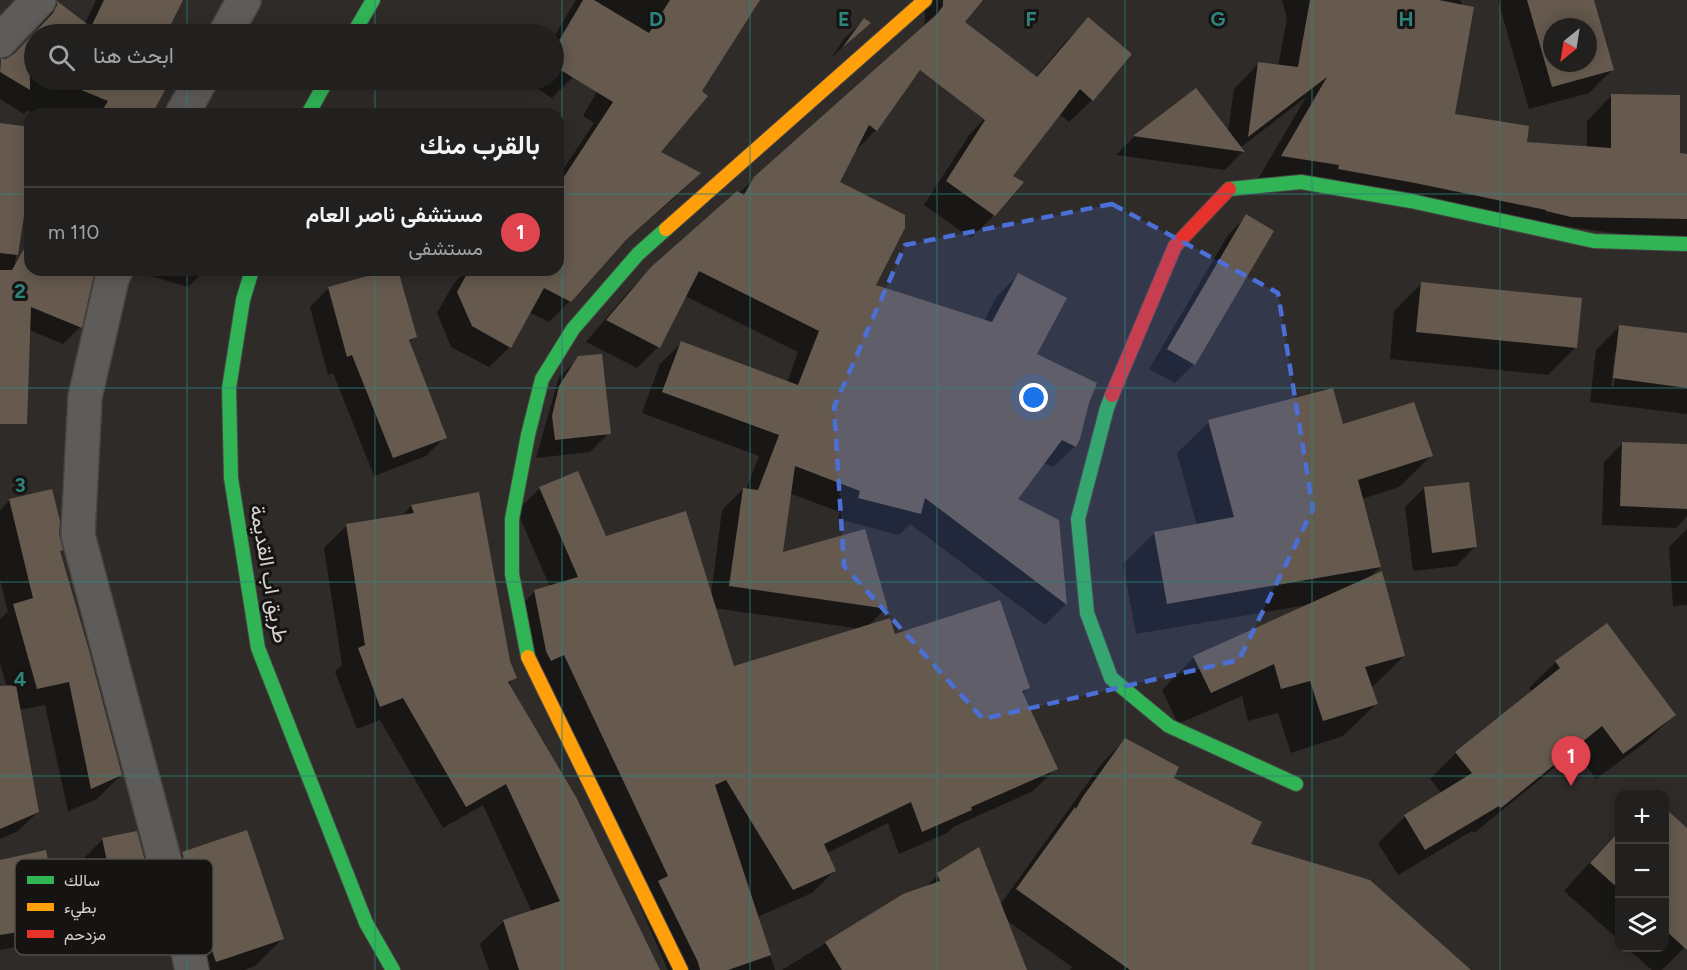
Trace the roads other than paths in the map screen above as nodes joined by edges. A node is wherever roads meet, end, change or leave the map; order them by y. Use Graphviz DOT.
graph roads {
  1 [pos="39,0"];
  2 [pos="244,0"];
  3 [pos="373,0"];
  4 [pos="925,0"];
  5 [pos="231,24"];
  6 [pos="359,24"];
  7 [pos="0,41"];
  8 [pos="195,90"];
  9 [pos="321,90"];
  10 [pos="185,108"];
  11 [pos="311,108"];
  12 [pos="1687,244"];
  13 [pos="113,276"];
  14 [pos="250,276"];
  15 [pos="1296,784"];
  16 [pos="164,859"];
  17 [pos="189,955"];
  18 [pos="192,970"];
  19 [pos="393,970"];
  20 [pos="681,970"];
  1 -- 7 [label="street"];
  2 -- 5 [label="street"];
  3 -- 6 [label="street"];
  4 -- 20 [label="street"];
  8 -- 10 [label="street"];
  9 -- 11 [label="street"];
  12 -- 15 [label="street"];
  13 -- 16 [label="street"];
  14 -- 19 [label="street, طريق اب القديمة"];
  17 -- 18 [label="street"];
}
